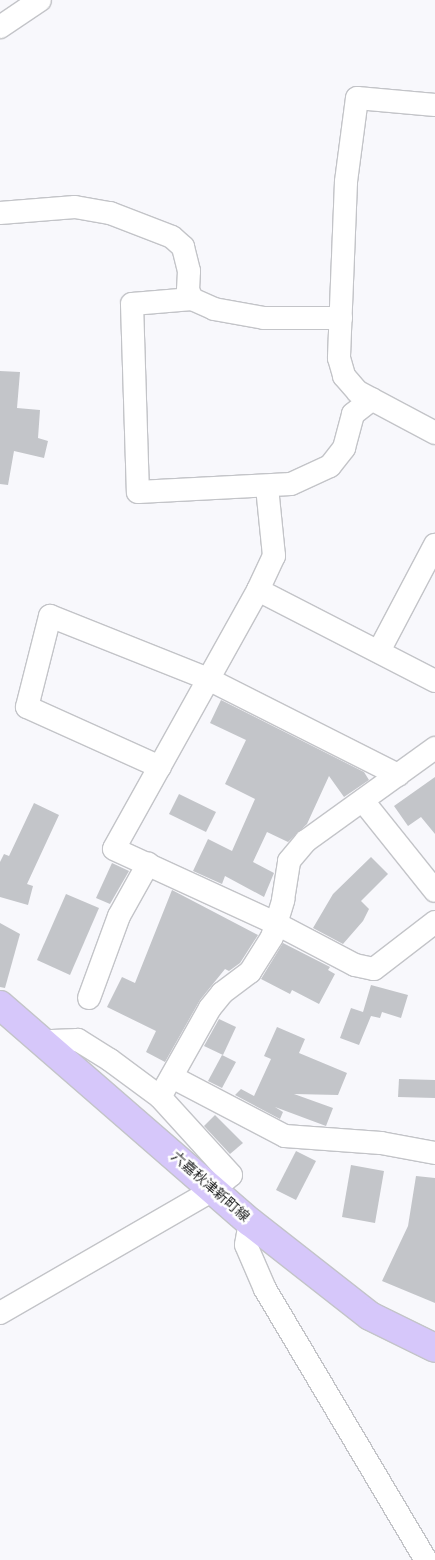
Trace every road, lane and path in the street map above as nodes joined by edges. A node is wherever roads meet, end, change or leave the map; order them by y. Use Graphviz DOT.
graph roads {
  1 [pos="29,3"];
  2 [pos="0,27"];
  3 [pos="435,105"];
  4 [pos="0,213"];
  5 [pos="192,299"];
  6 [pos="341,318"];
  7 [pos="372,398"];
  8 [pos="435,432"];
  9 [pos="267,487"];
  10 [pos="435,545"];
  11 [pos="258,590"];
  12 [pos="378,651"];
  13 [pos="208,679"];
  14 [pos="435,681"];
  15 [pos="435,748"];
  16 [pos="160,767"];
  17 [pos="398,775"];
  18 [pos="364,801"];
  19 [pos="148,864"];
  20 [pos="427,864"];
  21 [pos="435,892"];
  22 [pos="435,922"];
  23 [pos="277,924"];
  24 [pos="89,998"];
  25 [pos="0,1005"];
  26 [pos="45,1042"];
  27 [pos="174,1078"];
  28 [pos="160,1097"];
  29 [pos="435,1153"];
  30 [pos="213,1190"];
  31 [pos="250,1222"];
  32 [pos="0,1313"];
  33 [pos="435,1348"];
  34 [pos="426,1560"];
  1 -- 2 [label="street"];
  3 -- 6 [label="street"];
  4 -- 5 [label="street"];
  5 -- 6 [label="street"];
  5 -- 9 [label="street"];
  6 -- 7 [label="street"];
  7 -- 8 [label="street"];
  7 -- 9 [label="street"];
  9 -- 11 [label="street"];
  10 -- 12 [label="street"];
  11 -- 12 [label="street"];
  11 -- 13 [label="street"];
  12 -- 14 [label="street"];
  13 -- 16 [label="street"];
  13 -- 16 [label="street"];
  13 -- 17 [label="street"];
  15 -- 17 [label="street"];
  16 -- 19 [label="street"];
  17 -- 18 [label="street"];
  18 -- 20 [label="street"];
  18 -- 23 [label="street"];
  19 -- 23 [label="street"];
  19 -- 24 [label="street"];
  20 -- 21 [label="street"];
  22 -- 23 [label="street"];
  23 -- 27 [label="street"];
  25 -- 26 [label="main road, 六嘉秋津新町線"];
  26 -- 28 [label="street"];
  26 -- 30 [label="main road, 六嘉秋津新町線"];
  27 -- 28 [label="street"];
  27 -- 29 [label="street"];
  28 -- 30 [label="street"];
  30 -- 31 [label="main road, 六嘉秋津新町線"];
  30 -- 32 [label="street"];
  31 -- 33 [label="main road, 六嘉秋津新町線"];
  31 -- 34 [label="street"];
}
